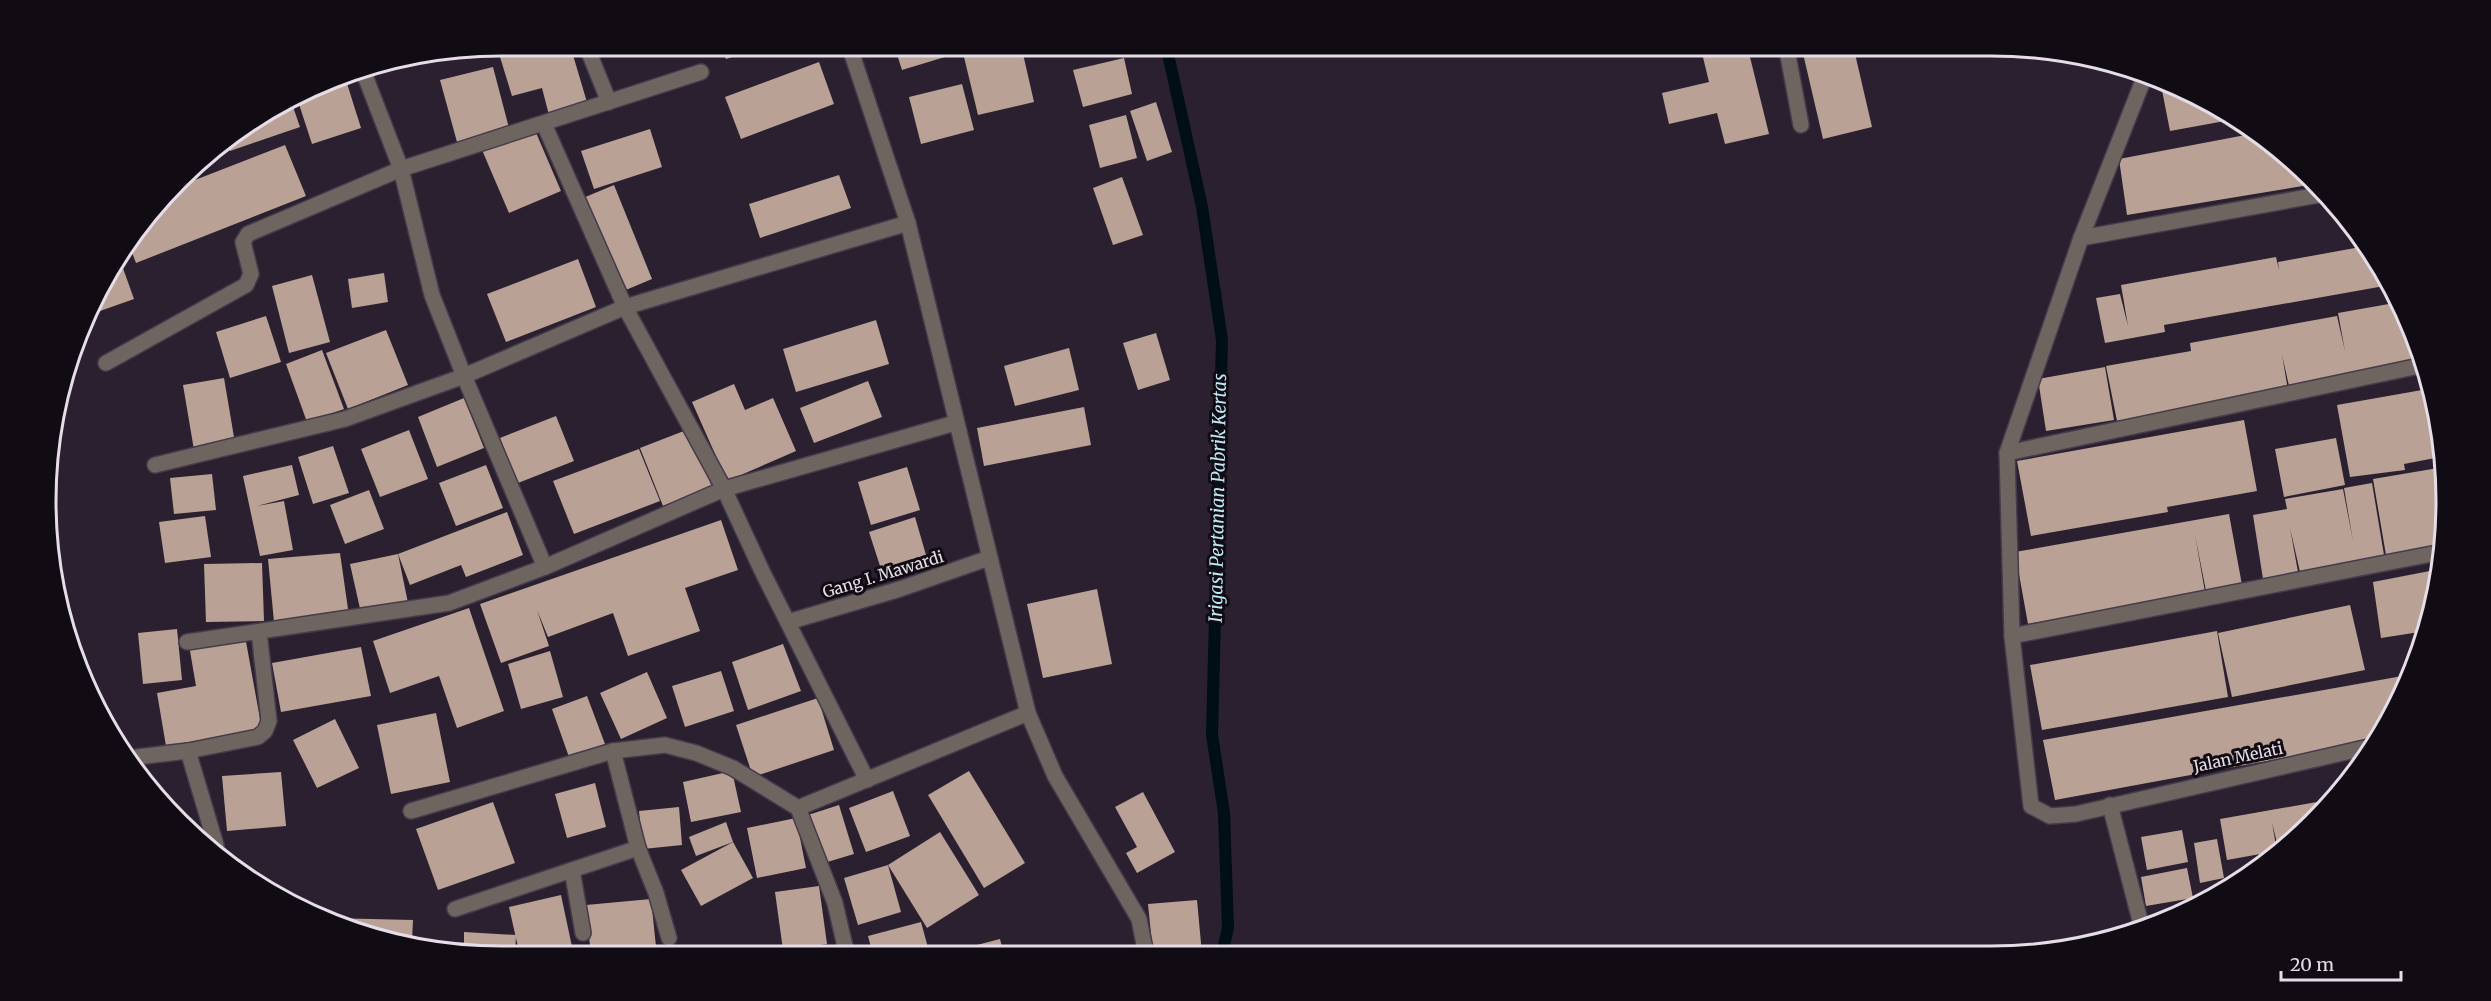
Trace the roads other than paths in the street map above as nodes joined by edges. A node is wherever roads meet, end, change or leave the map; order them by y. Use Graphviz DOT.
graph roads {
  1 [pos="590,56"];
  2 [pos="853,56"];
  3 [pos="1788,56"];
  4 [pos="701,72"];
  5 [pos="365,77"];
  6 [pos="2142,82"];
  7 [pos="609,102"];
  8 [pos="544,124"];
  9 [pos="1801,125"];
  10 [pos="401,169"];
  11 [pos="2314,196"];
  12 [pos="908,223"];
  13 [pos="2081,238"];
  14 [pos="625,308"];
  15 [pos="106,363"];
  16 [pos="2415,367"];
  17 [pos="464,376"];
  18 [pos="956,423"];
  19 [pos="2007,453"];
  20 [pos="154,465"];
  21 [pos="724,489"];
  22 [pos="2433,554"];
  23 [pos="989,558"];
  24 [pos="545,567"];
  25 [pos="788,622"];
  26 [pos="259,632"];
  27 [pos="2012,636"];
  28 [pos="187,642"];
  29 [pos="1028,713"];
  30 [pos="2360,749"];
  31 [pos="188,751"];
  32 [pos="613,751"];
  33 [pos="137,758"];
  34 [pos="867,780"];
  35 [pos="2110,805"];
  36 [pos="798,808"];
  37 [pos="411,812"];
  38 [pos="215,842"];
  39 [pos="638,848"];
  40 [pos="572,870"];
  41 [pos="455,909"];
  42 [pos="2140,920"];
  43 [pos="583,933"];
  44 [pos="669,938"];
  45 [pos="845,946"];
  46 [pos="1144,946"];
  1 -- 7 [label="street"];
  2 -- 12 [label="street"];
  3 -- 9 [label="street"];
  4 -- 7 [label="street"];
  5 -- 10 [label="street"];
  6 -- 13 [label="street"];
  7 -- 8 [label="street"];
  8 -- 10 [label="street"];
  8 -- 14 [label="street"];
  10 -- 15 [label="street"];
  10 -- 17 [label="street"];
  11 -- 13 [label="street"];
  12 -- 14 [label="street"];
  12 -- 18 [label="street"];
  13 -- 19 [label="street"];
  14 -- 17 [label="street"];
  14 -- 21 [label="street"];
  16 -- 19 [label="street"];
  17 -- 20 [label="street"];
  17 -- 24 [label="street"];
  18 -- 21 [label="street"];
  18 -- 23 [label="street"];
  19 -- 27 [label="street"];
  21 -- 24 [label="street"];
  21 -- 25 [label="street"];
  22 -- 27 [label="street"];
  23 -- 25 [label="street, Gang I. Mawardi"];
  23 -- 29 [label="street"];
  24 -- 26 [label="street"];
  25 -- 34 [label="street"];
  26 -- 28 [label="street"];
  26 -- 31 [label="street"];
  27 -- 35 [label="street, Jalan Melati"];
  29 -- 34 [label="street"];
  29 -- 46 [label="street"];
  30 -- 35 [label="street, Jalan Melati"];
  31 -- 33 [label="street"];
  31 -- 38 [label="street"];
  32 -- 36 [label="street"];
  32 -- 37 [label="street"];
  32 -- 39 [label="street"];
  34 -- 36 [label="street"];
  35 -- 42 [label="street"];
  36 -- 45 [label="street"];
  39 -- 40 [label="street"];
  39 -- 44 [label="street"];
  40 -- 41 [label="street"];
  40 -- 43 [label="street"];
}
